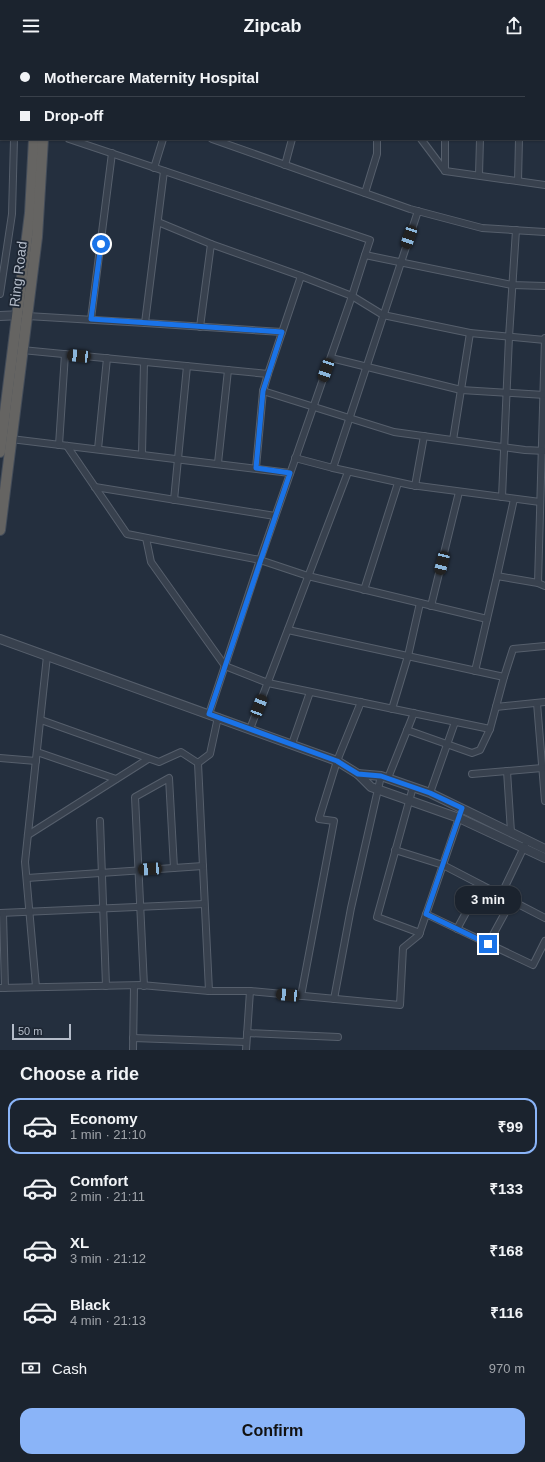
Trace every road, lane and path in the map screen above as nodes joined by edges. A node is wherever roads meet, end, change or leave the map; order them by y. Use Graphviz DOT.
graph roads {
  1 [pos="14,140"];
  2 [pos="34,140"];
  3 [pos="43,140"];
  4 [pos="72,140"];
  5 [pos="163,140"];
  6 [pos="215,140"];
  7 [pos="292,140"];
  8 [pos="377,140"];
  9 [pos="422,140"];
  10 [pos="445,140"];
  11 [pos="480,140"];
  12 [pos="519,140"];
  13 [pos="112,153"];
  14 [pos="285,165"];
  15 [pos="154,168"];
  16 [pos="164,171"];
  17 [pos="445,171"];
  18 [pos="479,175"];
  19 [pos="518,181"];
  20 [pos="545,185"];
  21 [pos="365,193"];
  22 [pos="418,211"];
  23 [pos="158,222"];
  24 [pos="516,230"];
  25 [pos="545,232"];
  26 [pos="212,244"];
  27 [pos="365,255"];
  28 [pos="2,262"];
  29 [pos="400,263"];
  30 [pos="301,276"];
  31 [pos="512,285"];
  32 [pos="545,286"];
  33 [pos="0,294"];
  34 [pos="352,296"];
  35 [pos="383,314"];
  36 [pos="17,315"];
  37 [pos="0,316"];
  38 [pos="27,316"];
  39 [pos="91,319"];
  40 [pos="145,323"];
  41 [pos="200,327"];
  42 [pos="282,332"];
  43 [pos="470,333"];
  44 [pos="509,337"];
  45 [pos="545,340"];
  46 [pos="22,350"];
  47 [pos="65,354"];
  48 [pos="107,358"];
  49 [pos="330,358"];
  50 [pos="144,362"];
  51 [pos="187,366"];
  52 [pos="366,366"];
  53 [pos="228,370"];
  54 [pos="268,374"];
  55 [pos="461,390"];
  56 [pos="263,391"];
  57 [pos="506,392"];
  58 [pos="544,395"];
  59 [pos="313,407"];
  60 [pos="348,418"];
  61 [pos="424,436"];
  62 [pos="11,439"];
  63 [pos="453,440"];
  64 [pos="59,445"];
  65 [pos="67,446"];
  66 [pos="504,447"];
  67 [pos="98,449"];
  68 [pos="543,450"];
  69 [pos="0,452"];
  70 [pos="142,454"];
  71 [pos="179,458"];
  72 [pos="296,458"];
  73 [pos="218,463"];
  74 [pos="256,468"];
  75 [pos="333,468"];
  76 [pos="348,472"];
  77 [pos="290,473"];
  78 [pos="398,483"];
  79 [pos="415,486"];
  80 [pos="95,487"];
  81 [pos="543,487"];
  82 [pos="459,492"];
  83 [pos="502,497"];
  84 [pos="514,499"];
  85 [pos="174,500"];
  86 [pos="540,502"];
  87 [pos="275,516"];
  88 [pos="542,523"];
  89 [pos="0,530"];
  90 [pos="146,538"];
  91 [pos="260,560"];
  92 [pos="542,560"];
  93 [pos="308,576"];
  94 [pos="497,576"];
  95 [pos="538,583"];
  96 [pos="545,586"];
  97 [pos="364,590"];
  98 [pos="420,603"];
  99 [pos="431,606"];
  100 [pos="487,619"];
  101 [pos="288,630"];
  102 [pos="0,639"];
  103 [pos="545,646"];
  104 [pos="47,656"];
  105 [pos="408,656"];
  106 [pos="225,666"];
  107 [pos="475,671"];
  108 [pos="504,677"];
  109 [pos="268,683"];
  110 [pos="310,692"];
  111 [pos="361,702"];
  112 [pos="545,702"];
  113 [pos="537,703"];
  114 [pos="496,707"];
  115 [pos="392,709"];
  116 [pos="414,713"];
  117 [pos="209,714"];
  118 [pos="218,717"];
  119 [pos="41,720"];
  120 [pos="455,722"];
  121 [pos="250,729"];
  122 [pos="490,729"];
  123 [pos="408,730"];
  124 [pos="292,744"];
  125 [pos="447,744"];
  126 [pos="37,752"];
  127 [pos="0,758"];
  128 [pos="148,759"];
  129 [pos="36,761"];
  130 [pos="337,761"];
  131 [pos="198,764"];
  132 [pos="542,768"];
  133 [pos="507,771"];
  134 [pos="358,774"];
  135 [pos="472,774"];
  136 [pos="385,777"];
  137 [pos="116,779"];
  138 [pos="413,787"];
  139 [pos="378,789"];
  140 [pos="430,793"];
  141 [pos="409,800"];
  142 [pos="545,801"];
  143 [pos="462,808"];
  144 [pos="459,818"];
  145 [pos="100,821"];
  146 [pos="511,832"];
  147 [pos="28,835"];
  148 [pos="526,844"];
  149 [pos="545,849"];
  150 [pos="396,850"];
  151 [pos="545,858"];
  152 [pos="443,865"];
  153 [pos="202,866"];
  154 [pos="174,868"];
  155 [pos="138,870"];
  156 [pos="102,873"];
  157 [pos="27,878"];
  158 [pos="482,885"];
  159 [pos="501,895"];
  160 [pos="512,900"];
  161 [pos="204,904"];
  162 [pos="139,907"];
  163 [pos="104,908"];
  164 [pos="30,912"];
  165 [pos="2,913"];
  166 [pos="426,914"];
  167 [pos="545,918"];
  168 [pos="457,929"];
  169 [pos="420,933"];
  170 [pos="545,941"];
  171 [pos="488,944"];
  172 [pos="538,955"];
  173 [pos="545,958"];
  174 [pos="106,986"];
  175 [pos="134,986"];
  176 [pos="144,986"];
  177 [pos="36,987"];
  178 [pos="2,988"];
  179 [pos="209,991"];
  180 [pos="250,991"];
  181 [pos="301,996"];
  182 [pos="334,999"];
  183 [pos="247,1033"];
  184 [pos="338,1037"];
  185 [pos="133,1038"];
  186 [pos="246,1042"];
  187 [pos="133,1050"];
  188 [pos="246,1050"];
  1 -- 28 [label="street"];
  2 -- 36 [label="highway, Ring Road"];
  3 -- 38 [label="highway, Ring Road"];
  4 -- 13 [label="street"];
  5 -- 15 [label="street"];
  6 -- 14 [label="street"];
  7 -- 14 [label="street"];
  8 -- 21 [label="street"];
  9 -- 17 [label="street"];
  10 -- 17 [label="street"];
  11 -- 18 [label="street"];
  12 -- 19 [label="street"];
  13 -- 15 [label="street"];
  13 -- 39 [label="street"];
  14 -- 21 [label="street"];
  15 -- 16 [label="street"];
  16 -- 23 [label="street"];
  16 -- 27 [label="street"];
  17 -- 18 [label="street"];
  18 -- 19 [label="street"];
  19 -- 20 [label="street"];
  21 -- 22 [label="street"];
  22 -- 24 [label="street"];
  22 -- 29 [label="street"];
  23 -- 26 [label="street"];
  23 -- 40 [label="street"];
  24 -- 25 [label="street"];
  24 -- 31 [label="street"];
  26 -- 30 [label="street"];
  26 -- 41 [label="street"];
  27 -- 29 [label="street"];
  27 -- 34 [label="street"];
  28 -- 33 [label="street"];
  29 -- 31 [label="street"];
  29 -- 35 [label="street"];
  30 -- 34 [label="street"];
  30 -- 42 [label="street"];
  31 -- 32 [label="street"];
  31 -- 44 [label="street"];
  34 -- 35 [label="street"];
  34 -- 49 [label="street"];
  35 -- 43 [label="street"];
  35 -- 52 [label="street"];
  36 -- 37 [label="street"];
  36 -- 38 [label="street"];
  36 -- 69 [label="highway, Ring Road"];
  38 -- 39 [label="street"];
  38 -- 46 [label="highway, Ring Road"];
  39 -- 40 [label="street"];
  40 -- 41 [label="street"];
  41 -- 42 [label="street"];
  42 -- 54 [label="street"];
  43 -- 44 [label="street"];
  43 -- 55 [label="street"];
  44 -- 45 [label="street"];
  44 -- 57 [label="street"];
  45 -- 58 [label="street"];
  46 -- 47 [label="street"];
  46 -- 62 [label="highway, Ring Road"];
  47 -- 48 [label="street"];
  47 -- 64 [label="street"];
  48 -- 50 [label="street"];
  48 -- 67 [label="street"];
  49 -- 52 [label="street"];
  49 -- 59 [label="street"];
  50 -- 51 [label="street"];
  50 -- 70 [label="street"];
  51 -- 53 [label="street"];
  51 -- 71 [label="street"];
  52 -- 55 [label="street"];
  52 -- 60 [label="street"];
  53 -- 54 [label="street"];
  53 -- 73 [label="street"];
  54 -- 56 [label="street"];
  55 -- 57 [label="street"];
  55 -- 63 [label="street"];
  56 -- 59 [label="street"];
  56 -- 74 [label="street"];
  57 -- 58 [label="street"];
  57 -- 66 [label="street"];
  58 -- 68 [label="street"];
  59 -- 60 [label="street"];
  59 -- 72 [label="street"];
  60 -- 61 [label="street"];
  60 -- 75 [label="street"];
  61 -- 63 [label="street"];
  61 -- 79 [label="street"];
  62 -- 64 [label="street"];
  62 -- 89 [label="highway, Ring Road"];
  63 -- 66 [label="street"];
  64 -- 65 [label="street"];
  65 -- 67 [label="street"];
  65 -- 80 [label="street"];
  66 -- 68 [label="street"];
  66 -- 83 [label="street"];
  67 -- 70 [label="street"];
  68 -- 81 [label="street"];
  70 -- 71 [label="street"];
  71 -- 73 [label="street"];
  71 -- 85 [label="street"];
  72 -- 75 [label="street"];
  72 -- 77 [label="street"];
  73 -- 74 [label="street"];
  74 -- 77 [label="street"];
  75 -- 76 [label="street"];
  76 -- 78 [label="street"];
  76 -- 93 [label="street"];
  77 -- 87 [label="street"];
  78 -- 79 [label="street"];
  78 -- 97 [label="street"];
  79 -- 82 [label="street"];
  80 -- 85 [label="street"];
  80 -- 90 [label="street"];
  81 -- 86 [label="street"];
  82 -- 83 [label="street"];
  82 -- 99 [label="street"];
  83 -- 84 [label="street"];
  84 -- 86 [label="street"];
  84 -- 94 [label="street"];
  85 -- 87 [label="street"];
  86 -- 88 [label="street"];
  87 -- 91 [label="street"];
  88 -- 92 [label="street"];
  90 -- 91 [label="street"];
  90 -- 106 [label="street"];
  91 -- 93 [label="street"];
  91 -- 106 [label="street"];
  92 -- 95 [label="street"];
  93 -- 97 [label="street"];
  93 -- 101 [label="street"];
  94 -- 95 [label="street"];
  94 -- 100 [label="street"];
  95 -- 96 [label="street"];
  97 -- 98 [label="street"];
  98 -- 99 [label="street"];
  98 -- 105 [label="street"];
  99 -- 100 [label="street"];
  100 -- 107 [label="street"];
  101 -- 105 [label="street"];
  101 -- 109 [label="street"];
  102 -- 104 [label="street"];
  103 -- 108 [label="street"];
  104 -- 117 [label="street"];
  104 -- 119 [label="street"];
  105 -- 107 [label="street"];
  105 -- 115 [label="street"];
  106 -- 109 [label="street"];
  106 -- 117 [label="street"];
  107 -- 108 [label="street"];
  108 -- 114 [label="street"];
  109 -- 110 [label="street"];
  109 -- 121 [label="street"];
  110 -- 111 [label="street"];
  110 -- 124 [label="street"];
  111 -- 115 [label="street"];
  111 -- 130 [label="street"];
  112 -- 113 [label="street"];
  113 -- 114 [label="street"];
  113 -- 132 [label="street"];
  114 -- 122 [label="street"];
  115 -- 116 [label="street"];
  116 -- 120 [label="street"];
  116 -- 123 [label="street"];
  117 -- 118 [label="street"];
  118 -- 121 [label="street"];
  118 -- 131 [label="street"];
  119 -- 126 [label="street"];
  119 -- 128 [label="street"];
  120 -- 122 [label="street"];
  120 -- 125 [label="street"];
  121 -- 124 [label="street"];
  122 -- 125 [label="street"];
  123 -- 125 [label="street"];
  123 -- 136 [label="street"];
  124 -- 130 [label="street"];
  125 -- 140 [label="street"];
  126 -- 129 [label="street"];
  126 -- 137 [label="street"];
  127 -- 129 [label="street"];
  128 -- 131 [label="street"];
  128 -- 137 [label="street"];
  129 -- 147 [label="street"];
  130 -- 134 [label="street"];
  130 -- 181 [label="street"];
  131 -- 153 [label="street"];
  132 -- 133 [label="street"];
  132 -- 142 [label="street"];
  133 -- 135 [label="street"];
  133 -- 146 [label="street"];
  134 -- 136 [label="street"];
  134 -- 139 [label="street"];
  136 -- 138 [label="street"];
  136 -- 139 [label="street"];
  137 -- 147 [label="street"];
  138 -- 140 [label="street"];
  138 -- 141 [label="street"];
  139 -- 141 [label="street"];
  139 -- 182 [label="street"];
  140 -- 143 [label="street"];
  141 -- 144 [label="street"];
  141 -- 150 [label="street"];
  143 -- 144 [label="street"];
  143 -- 146 [label="street"];
  144 -- 148 [label="street"];
  144 -- 152 [label="street"];
  145 -- 156 [label="street"];
  146 -- 148 [label="street"];
  147 -- 157 [label="street"];
  148 -- 149 [label="street"];
  148 -- 151 [label="street"];
  148 -- 159 [label="street"];
  150 -- 152 [label="street"];
  150 -- 169 [label="street"];
  152 -- 158 [label="street"];
  152 -- 166 [label="street"];
  153 -- 154 [label="street"];
  153 -- 161 [label="street"];
  154 -- 155 [label="street"];
  154 -- 155 [label="street"];
  155 -- 156 [label="street"];
  155 -- 162 [label="street"];
  156 -- 157 [label="street"];
  156 -- 163 [label="street"];
  157 -- 164 [label="street"];
  158 -- 159 [label="street"];
  158 -- 168 [label="street"];
  159 -- 160 [label="street"];
  160 -- 167 [label="street"];
  160 -- 171 [label="street"];
  161 -- 162 [label="street"];
  161 -- 179 [label="street"];
  162 -- 163 [label="street"];
  162 -- 176 [label="street"];
  163 -- 164 [label="street"];
  163 -- 174 [label="street"];
  164 -- 165 [label="street"];
  164 -- 177 [label="street"];
  165 -- 178 [label="street"];
  166 -- 168 [label="street"];
  166 -- 169 [label="street"];
  168 -- 171 [label="street"];
  169 -- 182 [label="street"];
  170 -- 172 [label="street"];
  171 -- 172 [label="street"];
  172 -- 173 [label="street"];
  174 -- 175 [label="street"];
  174 -- 177 [label="street"];
  175 -- 176 [label="street"];
  175 -- 185 [label="street"];
  176 -- 179 [label="street"];
  177 -- 178 [label="street"];
  179 -- 180 [label="street"];
  180 -- 181 [label="street"];
  180 -- 183 [label="street"];
  181 -- 182 [label="street"];
  183 -- 184 [label="street"];
  183 -- 186 [label="street"];
  185 -- 186 [label="street"];
  185 -- 187 [label="street"];
  186 -- 188 [label="street"];
}
